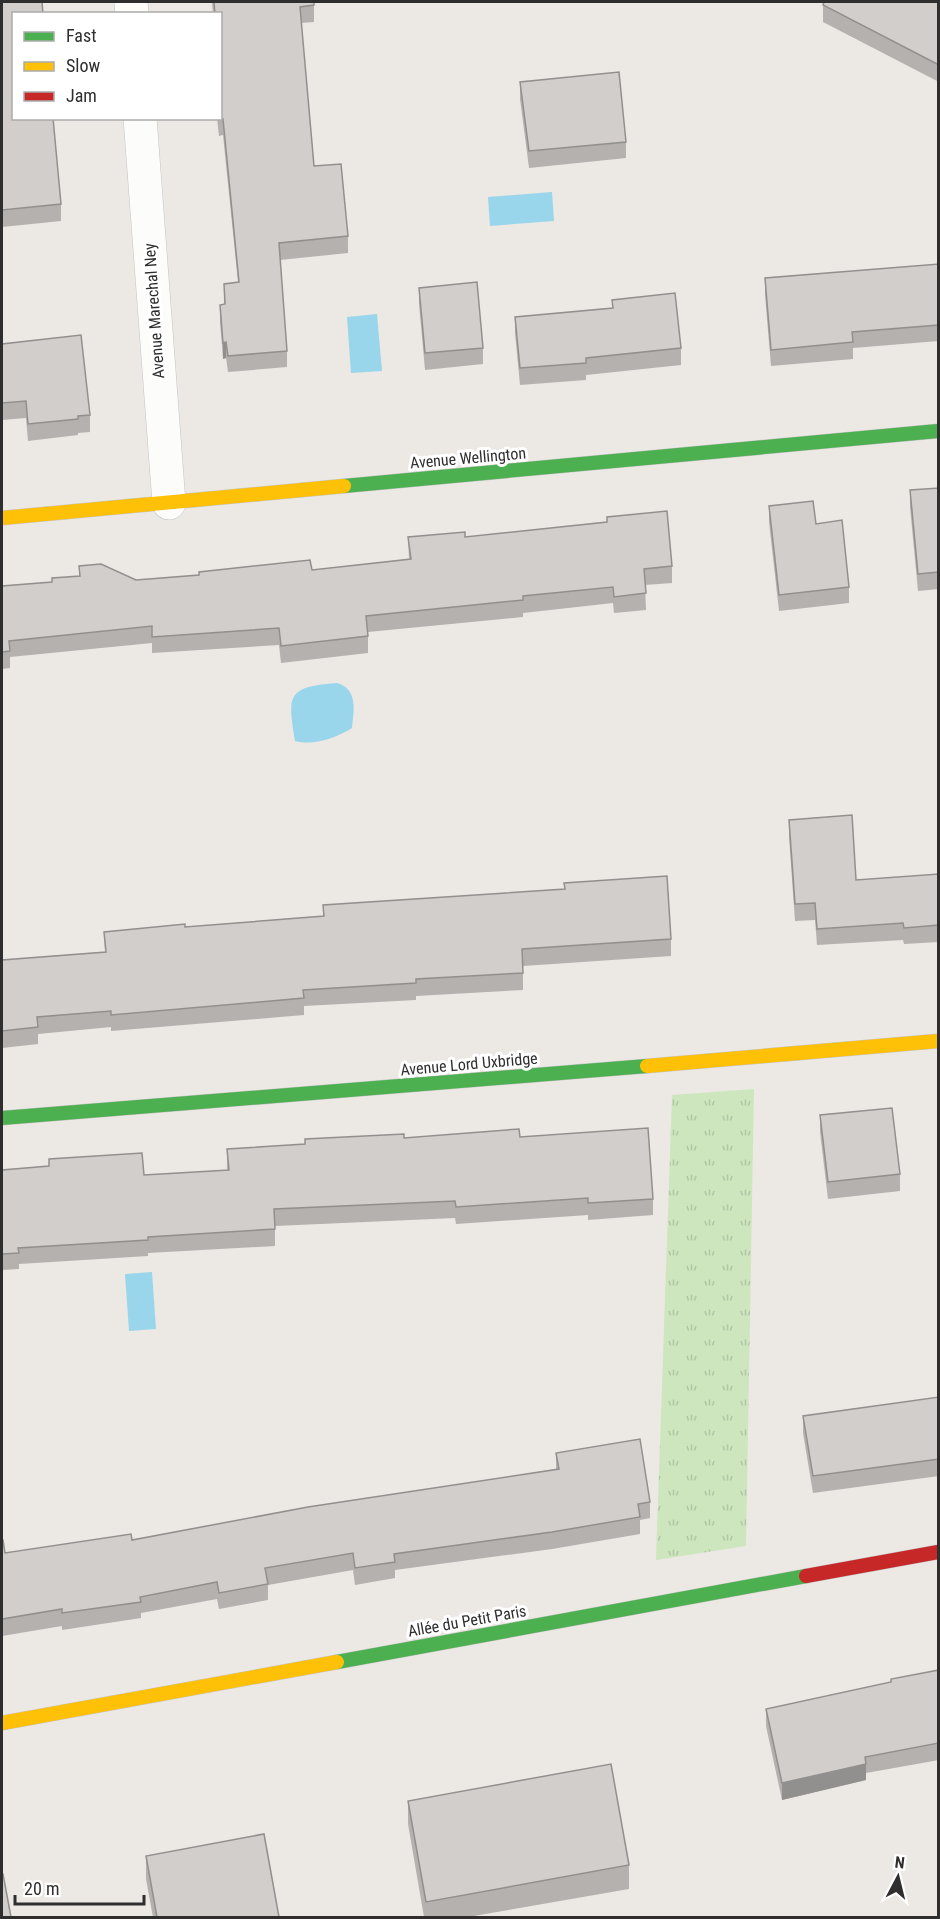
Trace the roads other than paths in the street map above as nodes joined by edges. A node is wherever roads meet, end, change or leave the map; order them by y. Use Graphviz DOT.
graph roads {
  1 [pos="140,120"];
  2 [pos="939,431"];
  3 [pos="169,503"];
  4 [pos="2,518"];
  5 [pos="939,1041"];
  6 [pos="2,1118"];
  7 [pos="939,1552"];
  8 [pos="2,1723"];
  1 -- 3 [label="street, Avenue Marechal Ney"];
  2 -- 3 [label="street, Avenue Wellington"];
  3 -- 4 [label="street, Avenue Wellington"];
  5 -- 6 [label="street, Avenue Lord Uxbridge"];
  7 -- 8 [label="street, Allée du Petit Paris"];
}
